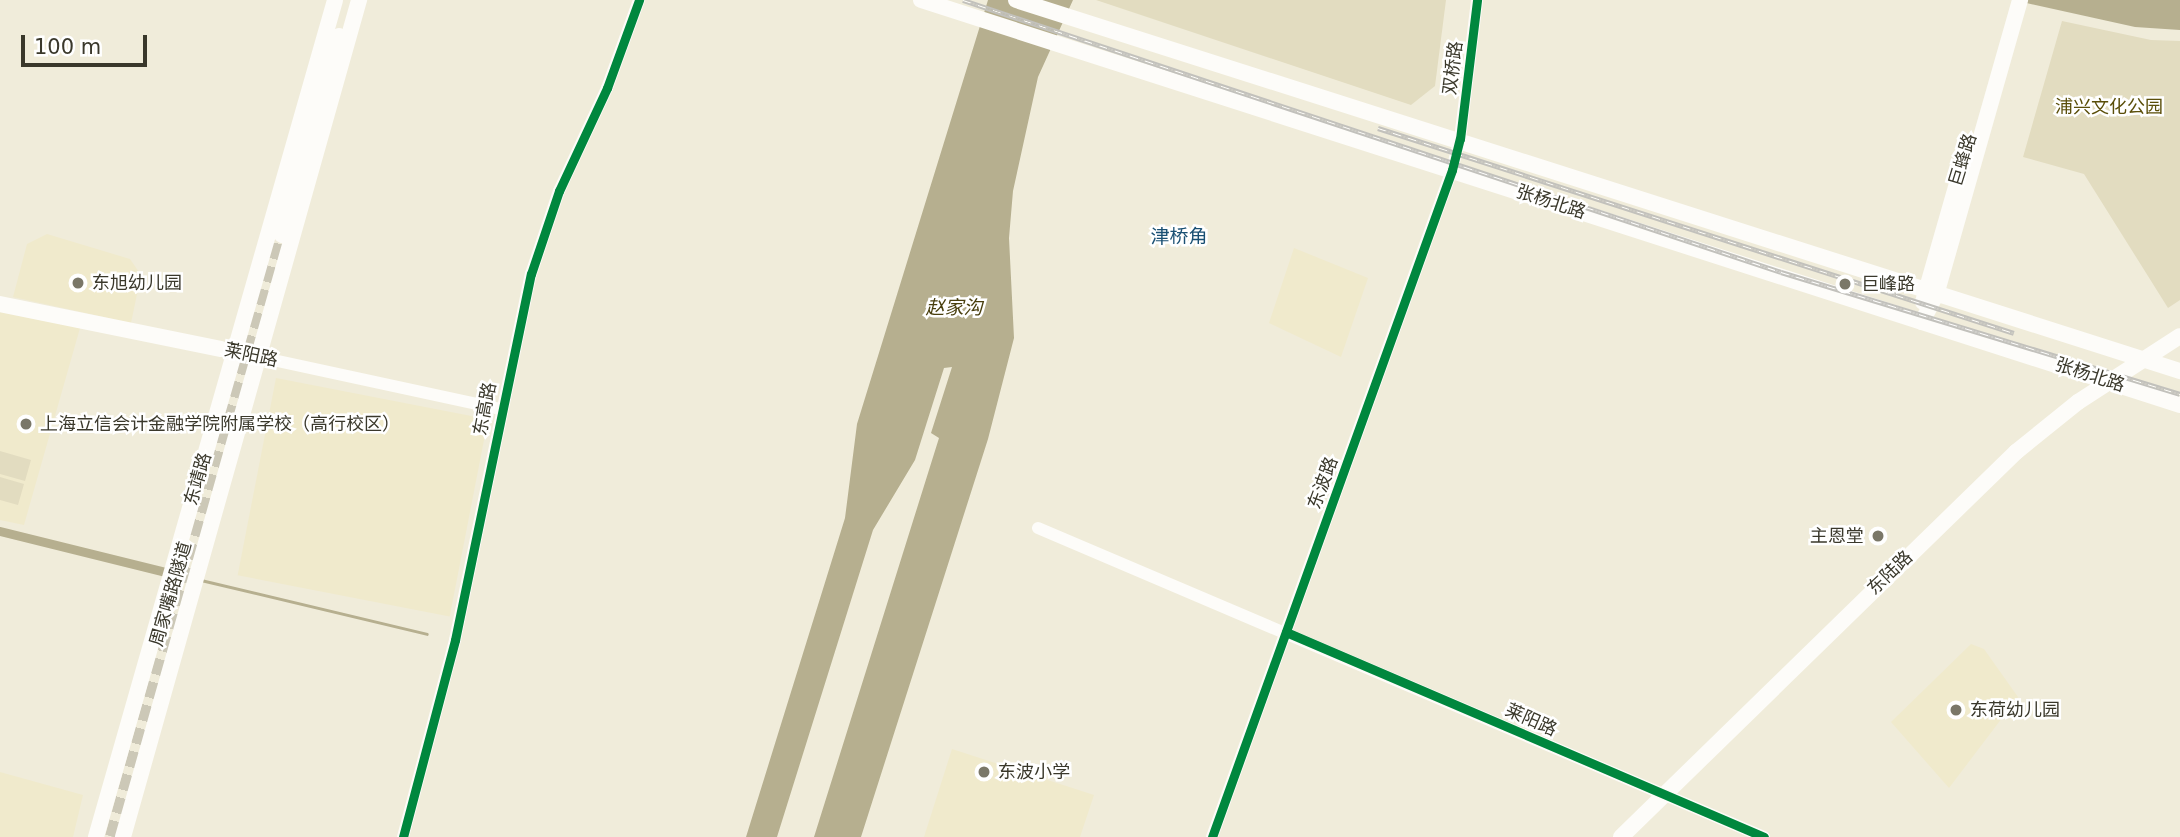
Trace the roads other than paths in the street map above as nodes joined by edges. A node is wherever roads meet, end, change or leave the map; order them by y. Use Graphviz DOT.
graph roads {
  1 [pos="335,0"];
  2 [pos="350,0"];
  3 [pos="359,0"];
  4 [pos="639,0"];
  5 [pos="921,0"];
  6 [pos="1016,0"];
  7 [pos="1477,0"];
  8 [pos="2011,0"];
  9 [pos="2020,0"];
  10 [pos="2007,31"];
  11 [pos="1460,139"];
  12 [pos="1452,170"];
  13 [pos="282,235"];
  14 [pos="1930,293"];
  15 [pos="0,304"];
  16 [pos="1922,322"];
  17 [pos="2180,336"];
  18 [pos="2180,347"];
  19 [pos="228,350"];
  20 [pos="260,357"];
  21 [pos="2149,361"];
  22 [pos="229,371"];
  23 [pos="2180,371"];
  24 [pos="2115,383"];
  25 [pos="2180,405"];
  26 [pos="501,409"];
  27 [pos="1038,528"];
  28 [pos="1286,632"];
  29 [pos="1670,796"];
  30 [pos="109,815"];
  31 [pos="96,837"];
  32 [pos="123,837"];
  33 [pos="402,837"];
  34 [pos="1212,837"];
  35 [pos="1621,837"];
  36 [pos="1635,837"];
  37 [pos="1763,837"];
  1 -- 19 [label="main road, 东靖路"];
  2 -- 13 [label="main road"];
  3 -- 20 [label="main road, 东靖路"];
  4 -- 26 [label="street, 东高路"];
  5 -- 12 [label="main road, 张杨北路"];
  6 -- 11 [label="main road, 张杨北路"];
  7 -- 11 [label="street, 双桥路"];
  8 -- 10 [label="main road"];
  9 -- 10 [label="main road"];
  10 -- 14 [label="main road"];
  11 -- 12 [label="street, 东波路"];
  11 -- 14 [label="main road, 张杨北路"];
  12 -- 16 [label="main road, 张杨北路"];
  12 -- 28 [label="street, 东波路"];
  14 -- 16 [label="main road"];
  14 -- 21 [label="main road, 张杨北路"];
  15 -- 19 [label="main road, 莱阳路"];
  16 -- 24 [label="main road, 张杨北路"];
  17 -- 21 [label="main road, 东陆路"];
  18 -- 21 [label="main road, 东陆路"];
  19 -- 20 [label="street, 莱阳路"];
  19 -- 22 [label="main road, 东靖路"];
  20 -- 26 [label="street, 莱阳路"];
  20 -- 32 [label="main road, 东靖路"];
  21 -- 23 [label="main road, 张杨北路"];
  21 -- 24 [label="main road, 东陆路"];
  22 -- 30 [label="main road, 周家嘴路隧道"];
  22 -- 31 [label="main road, 东靖路"];
  24 -- 25 [label="main road, 张杨北路"];
  24 -- 29 [label="main road, 东陆路"];
  26 -- 33 [label="street, 东高路"];
  27 -- 28 [label="street, 莱阳路"];
  28 -- 29 [label="street, 莱阳路"];
  28 -- 34 [label="street, 东波路"];
  29 -- 35 [label="main road, 东陆路"];
  29 -- 36 [label="main road, 东陆路"];
  29 -- 37 [label="street, 莱阳路"];
}
